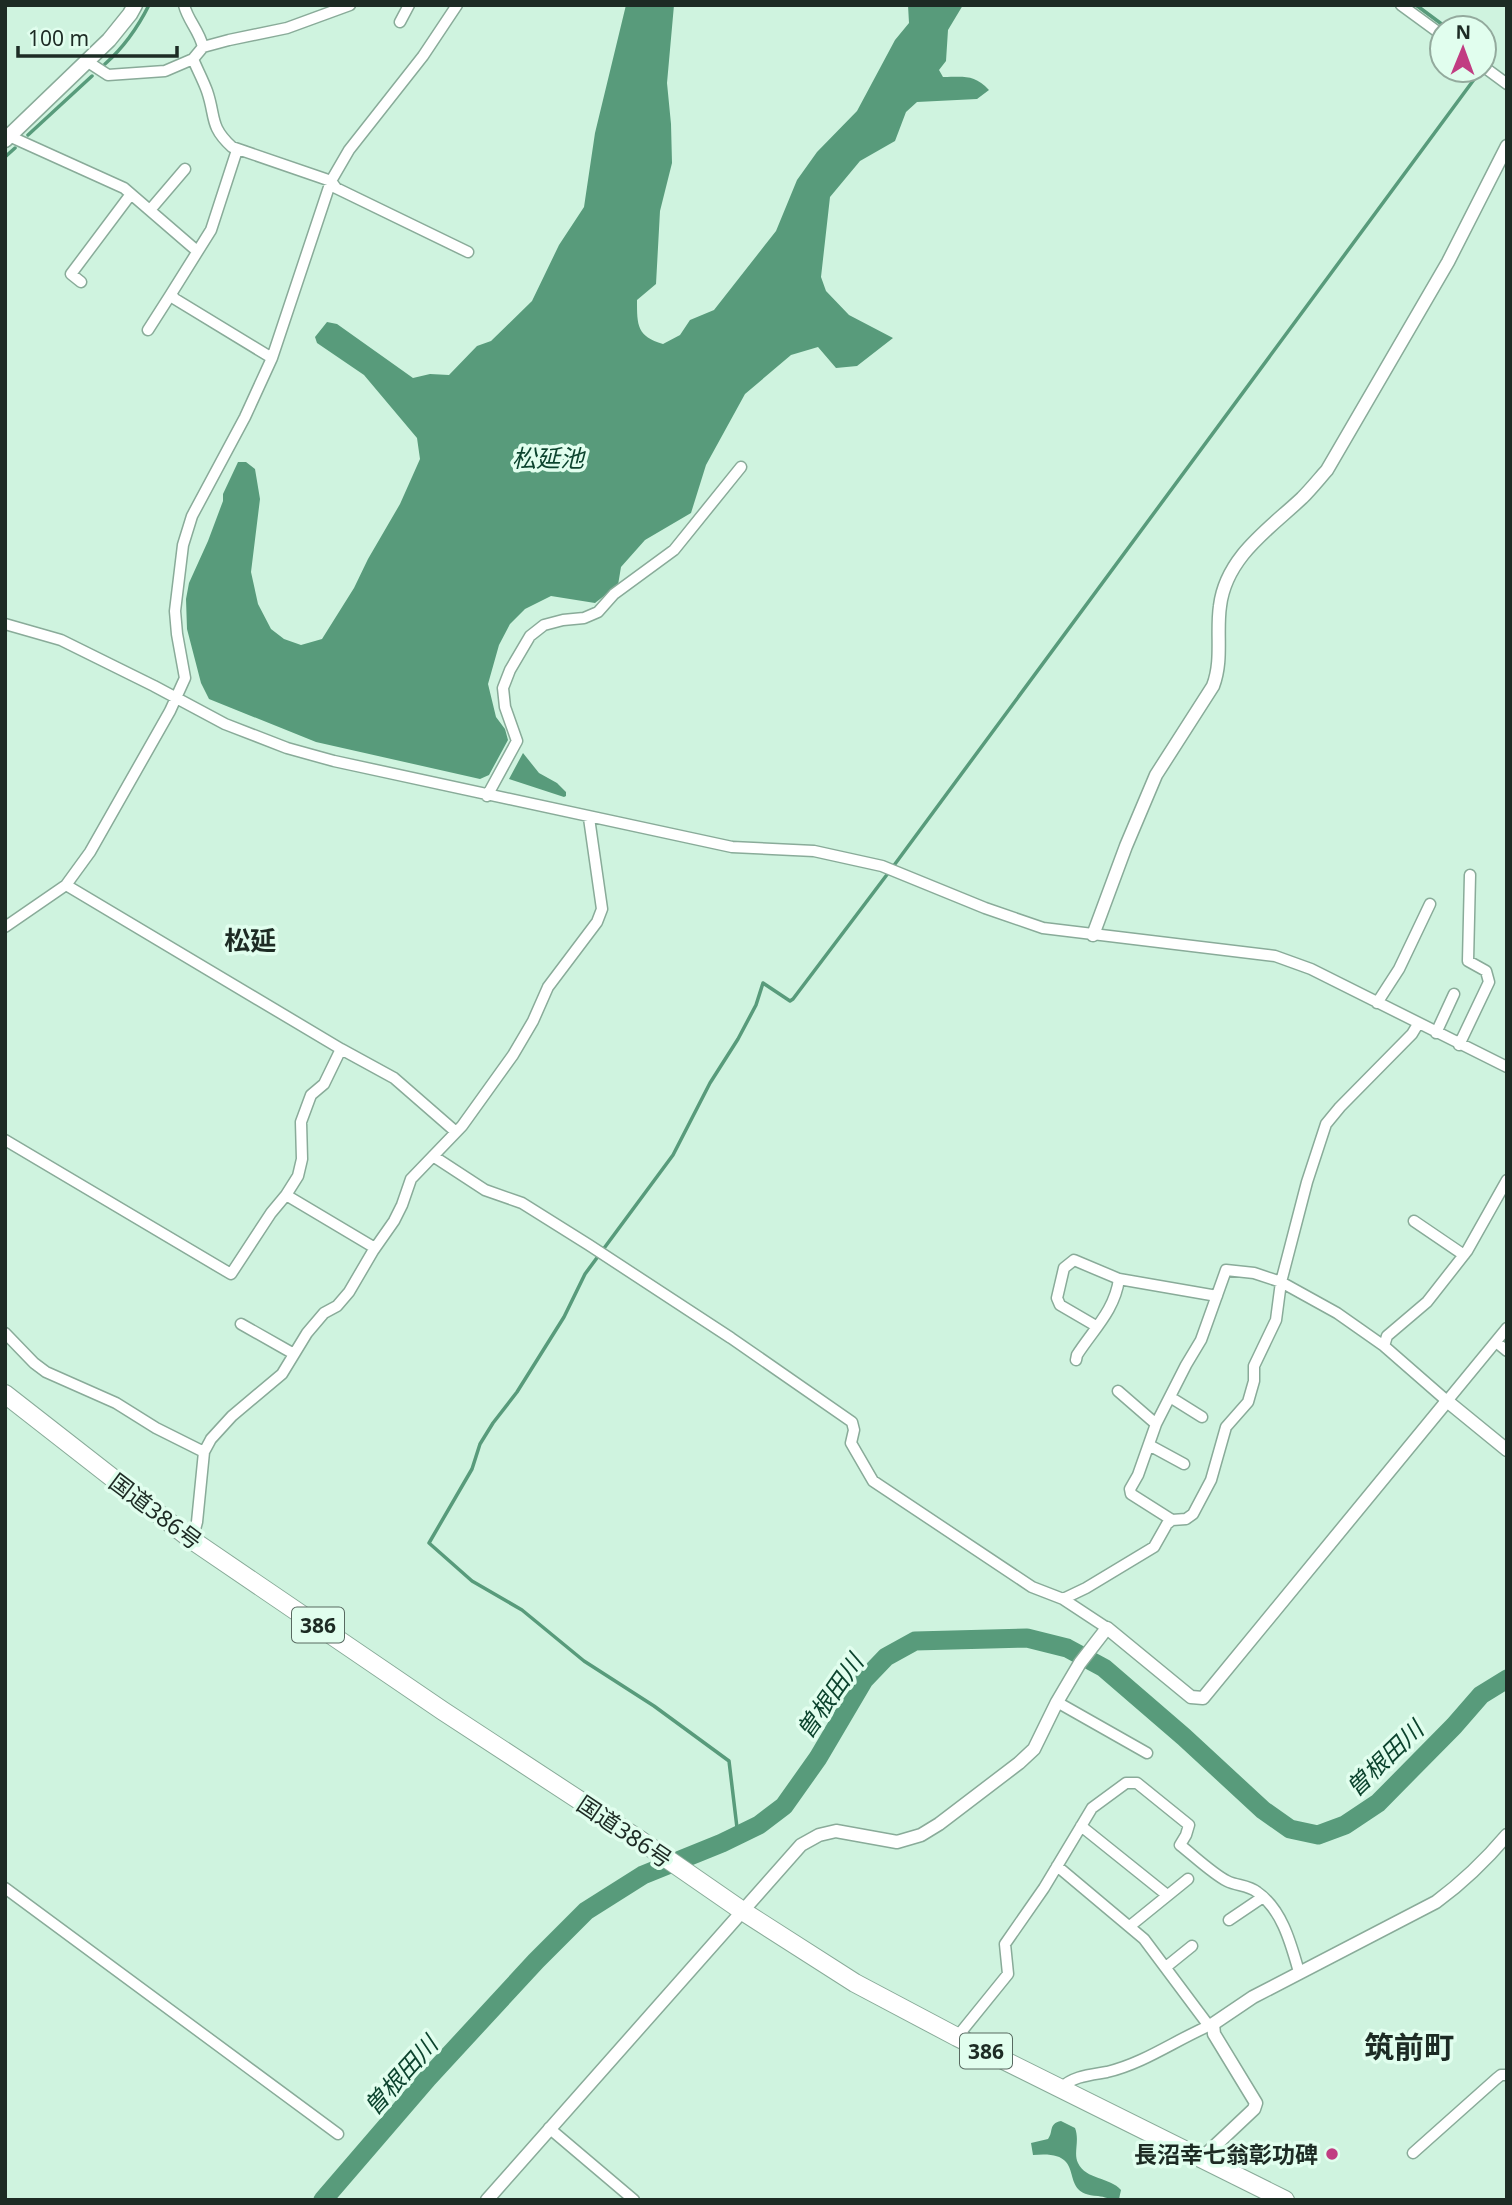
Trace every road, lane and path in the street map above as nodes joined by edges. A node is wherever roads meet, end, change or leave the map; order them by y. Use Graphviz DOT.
graph roads {
  1 [pos="135,5"];
  2 [pos="184,5"];
  3 [pos="350,5"];
  4 [pos="409,5"];
  5 [pos="457,5"];
  6 [pos="1401,5"];
  7 [pos="400,22"];
  8 [pos="1428,25"];
  9 [pos="203,47"];
  10 [pos="193,59"];
  11 [pos="88,62"];
  12 [pos="7,138"];
  13 [pos="1507,146"];
  14 [pos="237,150"];
  15 [pos="185,169"];
  16 [pos="331,181"];
  17 [pos="131,194"];
  18 [pos="149,210"];
  19 [pos="197,251"];
  20 [pos="468,252"];
  21 [pos="81,282"];
  22 [pos="171,294"];
  23 [pos="148,330"];
  24 [pos="272,358"];
  25 [pos="741,467"];
  26 [pos="5,624"];
  27 [pos="174,698"];
  28 [pos="487,796"];
  29 [pos="589,818"];
  30 [pos="1469,874"];
  31 [pos="66,885"];
  32 [pos="1430,904"];
  33 [pos="5,927"];
  34 [pos="1093,935"];
  35 [pos="1454,994"];
  36 [pos="1377,1003"];
  37 [pos="1418,1024"];
  38 [pos="1436,1033"];
  39 [pos="1459,1045"];
  40 [pos="341,1049"];
  41 [pos="1507,1067"];
  42 [pos="456,1132"];
  43 [pos="5,1140"];
  44 [pos="433,1156"];
  45 [pos="1506,1184"];
  46 [pos="286,1195"];
  47 [pos="1414,1221"];
  48 [pos="375,1248"];
  49 [pos="1464,1255"];
  50 [pos="1119,1279"];
  51 [pos="1281,1282"];
  52 [pos="1217,1296"];
  53 [pos="241,1324"];
  54 [pos="1096,1326"];
  55 [pos="1507,1328"];
  56 [pos="5,1333"];
  57 [pos="1496,1342"];
  58 [pos="1384,1346"];
  59 [pos="1507,1351"];
  60 [pos="294,1354"];
  61 [pos="1076,1360"];
  62 [pos="1118,1391"];
  63 [pos="5,1394"];
  64 [pos="1170,1397"];
  65 [pos="1447,1401"];
  66 [pos="1202,1417"];
  67 [pos="1156,1424"];
  68 [pos="1149,1445"];
  69 [pos="1507,1450"];
  70 [pos="204,1452"];
  71 [pos="1184,1464"];
  72 [pos="1172,1520"];
  73 [pos="192,1540"];
  74 [pos="1063,1599"];
  75 [pos="1103,1633"];
  76 [pos="1057,1702"];
  77 [pos="1147,1753"];
  78 [pos="1081,1826"];
  79 [pos="1507,1835"];
  80 [pos="1057,1866"];
  81 [pos="1188,1880"];
  82 [pos="5,1888"];
  83 [pos="1167,1895"];
  84 [pos="1264,1897"];
  85 [pos="744,1912"];
  86 [pos="1229,1920"];
  87 [pos="1130,1926"];
  88 [pos="1192,1946"];
  89 [pos="1166,1967"];
  90 [pos="1299,1972"];
  91 [pos="1211,2025"];
  92 [pos="957,2037"];
  93 [pos="1507,2076"];
  94 [pos="1061,2088"];
  95 [pos="549,2128"];
  96 [pos="338,2134"];
  97 [pos="1413,2153"];
  98 [pos="1202,2158"];
  99 [pos="487,2200"];
  100 [pos="634,2200"];
  101 [pos="1285,2200"];
  1 -- 11 [label="main road"];
  2 -- 9 [label="street"];
  3 -- 9 [label="street"];
  4 -- 7 [label="street"];
  5 -- 16 [label="street"];
  6 -- 8 [label="street"];
  9 -- 10 [label="street"];
  10 -- 11 [label="street"];
  10 -- 14 [label="street"];
  11 -- 12 [label="main road"];
  12 -- 17 [label="street"];
  13 -- 34 [label="street"];
  14 -- 16 [label="street"];
  14 -- 19 [label="street"];
  15 -- 18 [label="street"];
  16 -- 20 [label="street"];
  16 -- 24 [label="street"];
  17 -- 18 [label="street"];
  17 -- 21 [label="street"];
  18 -- 19 [label="street"];
  19 -- 22 [label="street"];
  22 -- 23 [label="street"];
  22 -- 24 [label="street"];
  24 -- 27 [label="street"];
  25 -- 28 [label="street"];
  26 -- 27 [label="street"];
  27 -- 28 [label="street"];
  27 -- 31 [label="street"];
  28 -- 29 [label="street"];
  29 -- 34 [label="street"];
  29 -- 42 [label="street"];
  30 -- 39 [label="street"];
  31 -- 33 [label="street"];
  31 -- 40 [label="street"];
  32 -- 36 [label="street"];
  34 -- 36 [label="street"];
  35 -- 38 [label="street"];
  36 -- 37 [label="street"];
  37 -- 38 [label="street"];
  37 -- 51 [label="street"];
  38 -- 39 [label="street"];
  39 -- 41 [label="street"];
  40 -- 42 [label="street"];
  40 -- 46 [label="street"];
  42 -- 44 [label="street"];
  43 -- 46 [label="street"];
  44 -- 48 [label="street"];
  44 -- 74 [label="street"];
  45 -- 49 [label="street"];
  46 -- 48 [label="street"];
  47 -- 49 [label="street"];
  48 -- 60 [label="street"];
  49 -- 58 [label="street"];
  50 -- 52 [label="street"];
  50 -- 54 [label="street"];
  50 -- 54 [label="street"];
  51 -- 52 [label="street"];
  51 -- 58 [label="street"];
  51 -- 72 [label="street"];
  52 -- 64 [label="street"];
  53 -- 60 [label="street"];
  54 -- 61 [label="street"];
  55 -- 57 [label="street"];
  56 -- 70 [label="street"];
  57 -- 59 [label="street"];
  57 -- 65 [label="street"];
  58 -- 65 [label="street"];
  60 -- 70 [label="street"];
  62 -- 67 [label="street"];
  63 -- 73 [label="highway, 国道386号 / 386"];
  64 -- 66 [label="street"];
  64 -- 67 [label="street"];
  65 -- 69 [label="street"];
  65 -- 75 [label="street"];
  67 -- 68 [label="street"];
  68 -- 71 [label="street"];
  68 -- 72 [label="street"];
  70 -- 73 [label="street"];
  72 -- 74 [label="street"];
  73 -- 85 [label="highway, 国道386号 / 386"];
  74 -- 75 [label="street"];
  75 -- 76 [label="street"];
  76 -- 77 [label="street"];
  76 -- 85 [label="street"];
  78 -- 80 [label="street"];
  78 -- 83 [label="street"];
  78 -- 84 [label="street"];
  79 -- 90 [label="street"];
  80 -- 87 [label="street"];
  80 -- 92 [label="street"];
  81 -- 83 [label="street"];
  82 -- 96 [label="street"];
  83 -- 87 [label="street"];
  84 -- 86 [label="street"];
  84 -- 90 [label="street"];
  85 -- 92 [label="highway, 国道386号 / 386"];
  85 -- 95 [label="street"];
  87 -- 89 [label="street"];
  88 -- 89 [label="street"];
  89 -- 91 [label="street"];
  90 -- 91 [label="street"];
  91 -- 94 [label="street"];
  91 -- 98 [label="street"];
  92 -- 94 [label="highway, 国道386号 / 386"];
  93 -- 97 [label="street"];
  94 -- 98 [label="highway, 国道386号 / 386"];
  95 -- 99 [label="street"];
  95 -- 100 [label="street"];
  98 -- 101 [label="highway, 国道386号 / 386"];
}
